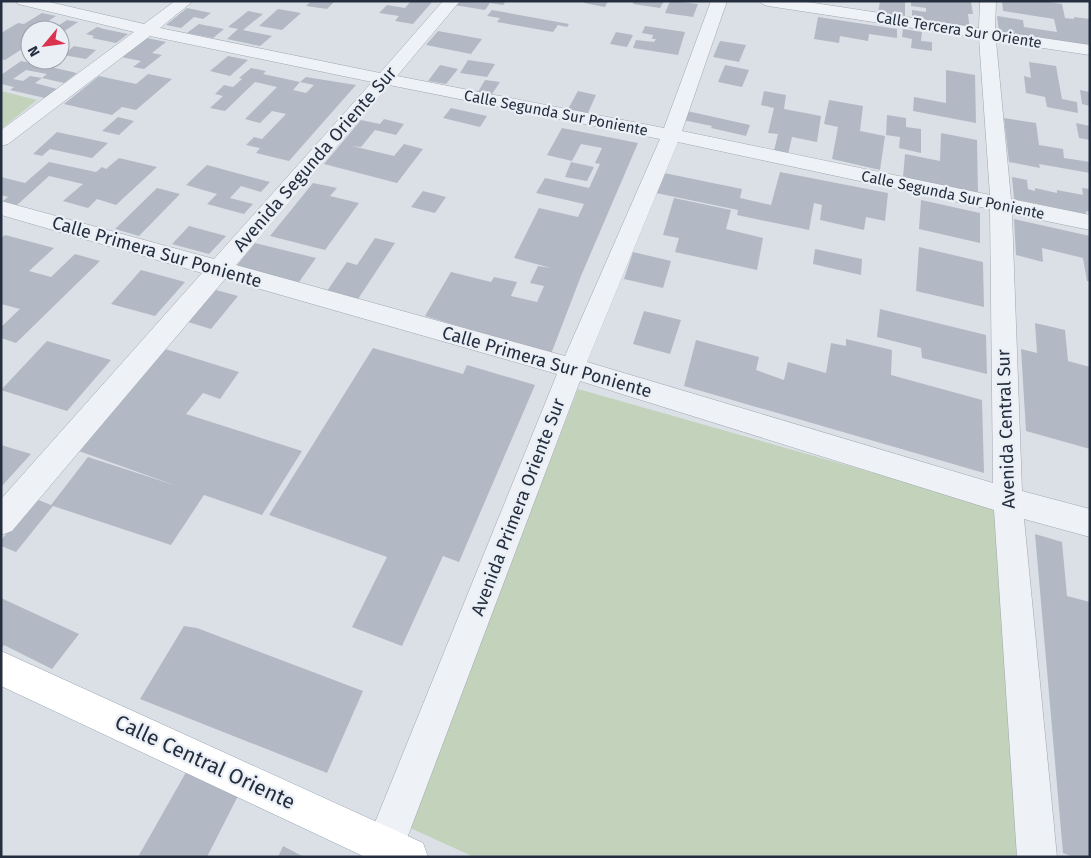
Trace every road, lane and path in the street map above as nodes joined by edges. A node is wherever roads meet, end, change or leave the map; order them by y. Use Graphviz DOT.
graph roads {
  1 [pos="24,1"];
  2 [pos="185,1"];
  3 [pos="452,1"];
  4 [pos="719,1"];
  5 [pos="768,1"];
  6 [pos="988,1"];
  7 [pos="147,30"];
  8 [pos="988,34"];
  9 [pos="1090,50"];
  10 [pos="384,79"];
  11 [pos="671,135"];
  12 [pos="1,140"];
  13 [pos="1001,206"];
  14 [pos="1,208"];
  15 [pos="1090,223"];
  16 [pos="218,269"];
  17 [pos="572,368"];
  18 [pos="1008,502"];
  19 [pos="1,522"];
  20 [pos="1090,523"];
  21 [pos="1,668"];
  22 [pos="391,853"];
  23 [pos="1037,857"];
  1 -- 7 [label="street, Calle Segunda Sur Poniente"];
  2 -- 7 [label="street"];
  3 -- 10 [label="street, Avenida Segunda Oriente Sur"];
  4 -- 11 [label="street, Avenida Primera Oriente Sur"];
  5 -- 8 [label="street, Calle Tercera Sur Oriente"];
  6 -- 8 [label="street, Avenida Central Sur"];
  7 -- 10 [label="street, Calle Segunda Sur Poniente"];
  7 -- 12 [label="street"];
  8 -- 9 [label="street, Calle Tercera Sur Oriente"];
  8 -- 13 [label="street, Avenida Central Sur"];
  10 -- 11 [label="street, Calle Segunda Sur Poniente"];
  10 -- 16 [label="street, Avenida Segunda Oriente Sur"];
  11 -- 13 [label="street, Calle Segunda Sur Poniente"];
  11 -- 17 [label="street, Avenida Primera Oriente Sur"];
  13 -- 15 [label="street, Calle Segunda Sur Poniente"];
  13 -- 18 [label="street, Avenida Central Sur"];
  14 -- 16 [label="street, Calle Primera Sur Poniente"];
  16 -- 17 [label="street, Calle Primera Sur Poniente"];
  16 -- 19 [label="street, Avenida Segunda Oriente Sur"];
  17 -- 18 [label="street, Calle Primera Sur Poniente"];
  17 -- 22 [label="street, Avenida Primera Oriente Sur"];
  18 -- 20 [label="street, Calle Primera Sur Poniente"];
  18 -- 23 [label="street, Avenida Central Sur"];
  21 -- 22 [label="main road, Calle Central Oriente"];
}
